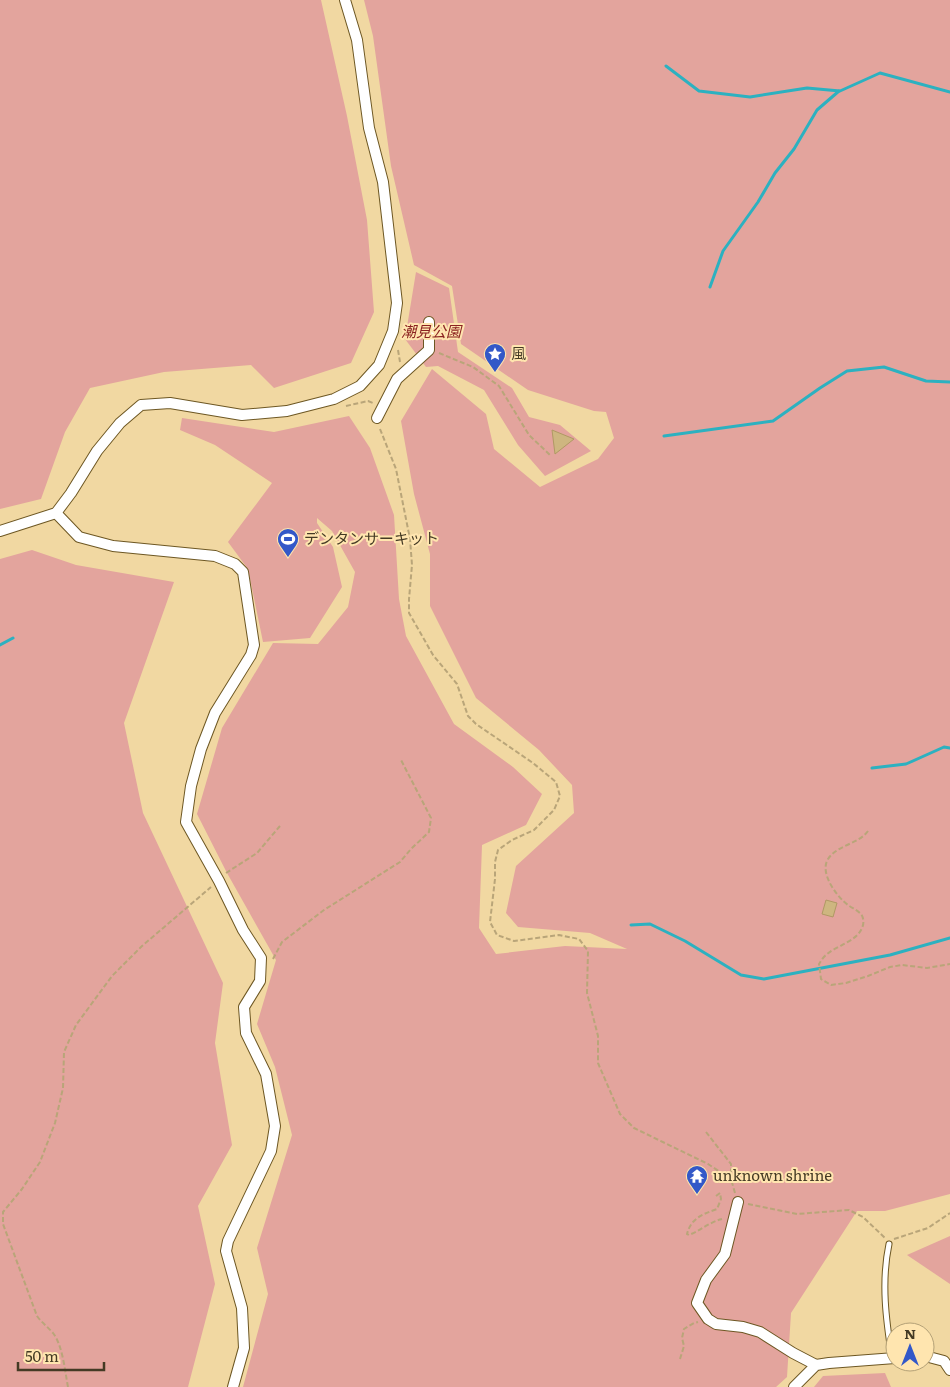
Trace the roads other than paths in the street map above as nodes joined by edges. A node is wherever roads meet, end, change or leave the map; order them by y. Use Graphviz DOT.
graph roads {
  1 [pos="345,0"];
  2 [pos="430,322"];
  3 [pos="377,418"];
  4 [pos="56,513"];
  5 [pos="0,531"];
  6 [pos="738,1202"];
  7 [pos="889,1244"];
  8 [pos="887,1322"];
  9 [pos="885,1359"];
  10 [pos="935,1359"];
  11 [pos="816,1365"];
  12 [pos="950,1370"];
  13 [pos="233,1387"];
  14 [pos="794,1387"];
  1 -- 4 [label="street"];
  2 -- 3 [label="street"];
  4 -- 5 [label="street"];
  4 -- 13 [label="street"];
  6 -- 11 [label="street"];
  7 -- 8 [label="lane"];
  9 -- 11 [label="street"];
  10 -- 12 [label="street"];
  11 -- 14 [label="street"];
}
